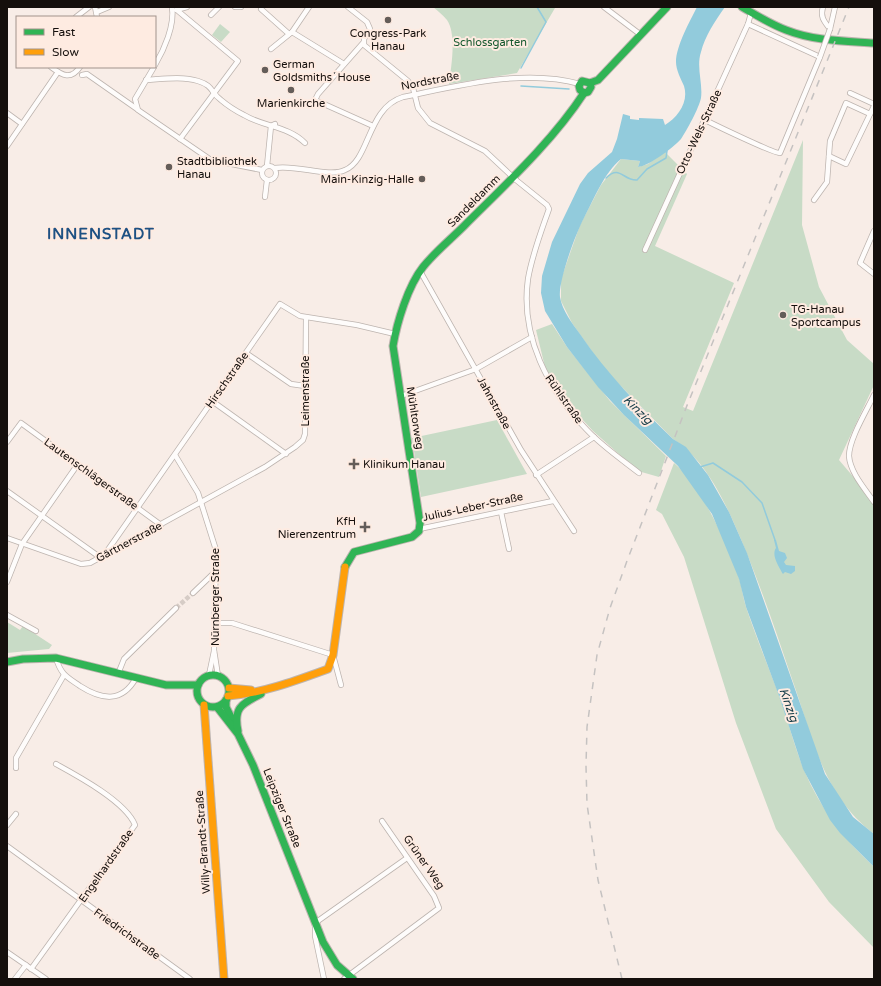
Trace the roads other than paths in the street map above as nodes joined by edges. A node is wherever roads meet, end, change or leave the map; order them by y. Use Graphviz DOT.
graph roads {
  1 [pos="88,7"];
  2 [pos="109,7"];
  3 [pos="187,7"];
  4 [pos="219,7"];
  5 [pos="235,7"];
  6 [pos="241,7"];
  7 [pos="309,7"];
  8 [pos="348,7"];
  9 [pos="604,7"];
  10 [pos="667,7"];
  11 [pos="742,7"];
  12 [pos="823,7"];
  13 [pos="835,7"];
  14 [pos="174,9"];
  15 [pos="261,9"];
  16 [pos="752,10"];
  17 [pos="96,12"];
  18 [pos="211,15"];
  19 [pos="77,16"];
  20 [pos="748,24"];
  21 [pos="830,29"];
  22 [pos="291,33"];
  23 [pos="641,35"];
  24 [pos="363,43"];
  25 [pos="874,43"];
  26 [pos="271,49"];
  27 [pos="820,57"];
  28 [pos="156,61"];
  29 [pos="344,64"];
  30 [pos="53,68"];
  31 [pos="79,68"];
  32 [pos="153,68"];
  33 [pos="58,72"];
  34 [pos="82,76"];
  35 [pos="146,80"];
  36 [pos="590,83"];
  37 [pos="580,84"];
  38 [pos="214,93"];
  39 [pos="584,93"];
  40 [pos="850,94"];
  41 [pos="414,95"];
  42 [pos="874,105"];
  43 [pos="138,110"];
  44 [pos="7,113"];
  45 [pos="870,114"];
  46 [pos="705,120"];
  47 [pos="22,124"];
  48 [pos="273,125"];
  49 [pos="373,126"];
  50 [pos="180,139"];
  51 [pos="305,143"];
  52 [pos="7,146"];
  53 [pos="829,156"];
  54 [pos="267,166"];
  55 [pos="275,168"];
  56 [pos="262,170"];
  57 [pos="512,178"];
  58 [pos="268,180"];
  59 [pos="265,197"];
  60 [pos="814,200"];
  61 [pos="874,231"];
  62 [pos="645,250"];
  63 [pos="420,271"];
  64 [pos="874,274"];
  65 [pos="306,318"];
  66 [pos="395,334"];
  67 [pos="532,337"];
  68 [pos="246,353"];
  69 [pos="476,369"];
  70 [pos="305,386"];
  71 [pos="874,395"];
  72 [pos="400,396"];
  73 [pos="212,401"];
  74 [pos="594,437"];
  75 [pos="7,442"];
  76 [pos="286,454"];
  77 [pos="175,455"];
  78 [pos="78,464"];
  79 [pos="639,473"];
  80 [pos="536,475"];
  81 [pos="7,491"];
  82 [pos="553,501"];
  83 [pos="874,502"];
  84 [pos="202,503"];
  85 [pos="138,508"];
  86 [pos="501,512"];
  87 [pos="42,516"];
  88 [pos="161,525"];
  89 [pos="420,529"];
  90 [pos="574,531"];
  91 [pos="7,538"];
  92 [pos="22,544"];
  93 [pos="509,549"];
  94 [pos="102,557"];
  95 [pos="217,570"];
  96 [pos="7,582"];
  97 [pos="193,593"];
  98 [pos="176,608"];
  99 [pos="7,615"];
  100 [pos="215,623"];
  101 [pos="36,631"];
  102 [pos="214,650"];
  103 [pos="333,654"];
  104 [pos="56,658"];
  105 [pos="7,662"];
  106 [pos="118,674"];
  107 [pos="64,675"];
  108 [pos="209,676"];
  109 [pos="218,676"];
  110 [pos="136,678"];
  111 [pos="166,685"];
  112 [pos="198,685"];
  113 [pos="341,686"];
  114 [pos="228,688"];
  115 [pos="270,690"];
  116 [pos="262,691"];
  117 [pos="197,694"];
  118 [pos="227,698"];
  119 [pos="211,706"];
  120 [pos="239,737"];
  121 [pos="56,764"];
  122 [pos="16,768"];
  123 [pos="16,814"];
  124 [pos="382,822"];
  125 [pos="7,825"];
  126 [pos="7,846"];
  127 [pos="408,858"];
  128 [pos="82,900"];
  129 [pos="315,923"];
  130 [pos="327,950"];
  131 [pos="7,952"];
  132 [pos="318,956"];
  133 [pos="26,965"];
  134 [pos="31,969"];
  135 [pos="348,978"];
  136 [pos="15,979"];
  137 [pos="46,979"];
  138 [pos="190,979"];
  139 [pos="224,979"];
  140 [pos="324,979"];
  1 -- 19 [label="street"];
  2 -- 17 [label="street"];
  3 -- 14 [label="street"];
  4 -- 18 [label="street"];
  5 -- 6 [label="street"];
  7 -- 22 [label="street"];
  8 -- 24 [label="street"];
  9 -- 23 [label="street"];
  10 -- 23 [label="main road, Nordstraße"];
  11 -- 16 [label="main road"];
  12 -- 21 [label="street"];
  13 -- 21 [label="street"];
  14 -- 28 [label="street"];
  14 -- 38 [label="street"];
  15 -- 22 [label="street"];
  16 -- 20 [label="street, Otto-Wels-Straße"];
  16 -- 25 [label="main road"];
  20 -- 27 [label="street"];
  20 -- 46 [label="street, Otto-Wels-Straße"];
  21 -- 27 [label="street, bridge"];
  22 -- 26 [label="street"];
  22 -- 29 [label="street"];
  23 -- 36 [label="main road, Nordstraße"];
  24 -- 29 [label="street"];
  24 -- 41 [label="street"];
  27 -- 46 [label="street"];
  29 -- 49 [label="street"];
  30 -- 33 [label="street"];
  31 -- 33 [label="street"];
  32 -- 35 [label="street"];
  33 -- 47 [label="street"];
  34 -- 43 [label="street"];
  35 -- 38 [label="street"];
  35 -- 43 [label="street"];
  36 -- 37 [label="main road, Nordstraße"];
  36 -- 39 [label="main road, Nordstraße"];
  37 -- 39 [label="main road"];
  37 -- 41 [label="street, Nordstraße"];
  38 -- 48 [label="street"];
  38 -- 50 [label="street"];
  39 -- 57 [label="main road, Sandeldamm"];
  40 -- 42 [label="street"];
  41 -- 49 [label="street, Nordstraße"];
  41 -- 57 [label="street"];
  42 -- 45 [label="street"];
  43 -- 50 [label="street"];
  44 -- 47 [label="street"];
  45 -- 53 [label="street"];
  45 -- 53 [label="street"];
  46 -- 62 [label="street, Otto-Wels-Straße"];
  47 -- 52 [label="street"];
  48 -- 51 [label="street"];
  48 -- 54 [label="street"];
  49 -- 55 [label="street, Nordstraße"];
  50 -- 56 [label="street"];
  53 -- 60 [label="street"];
  54 -- 55 [label="street"];
  54 -- 56 [label="street"];
  55 -- 58 [label="street"];
  56 -- 58 [label="street"];
  57 -- 63 [label="main road, Sandeldamm"];
  57 -- 67 [label="street, Rühlstraße"];
  58 -- 59 [label="street"];
  61 -- 64 [label="street"];
  63 -- 66 [label="main road, Sandeldamm"];
  63 -- 69 [label="street, Jahnstraße"];
  65 -- 66 [label="street"];
  65 -- 68 [label="street, Hirschstraße"];
  65 -- 70 [label="street, Leimenstraße"];
  66 -- 72 [label="main road, Mühltorweg"];
  67 -- 69 [label="street"];
  67 -- 74 [label="street, Rühlstraße"];
  68 -- 70 [label="street"];
  68 -- 73 [label="street, Hirschstraße"];
  69 -- 72 [label="street"];
  69 -- 80 [label="street, Jahnstraße"];
  70 -- 76 [label="street, Leimenstraße"];
  71 -- 83 [label="street"];
  72 -- 89 [label="main road, Mühltorweg"];
  73 -- 76 [label="street"];
  73 -- 77 [label="street, Hirschstraße"];
  74 -- 79 [label="street, Rühlstraße"];
  74 -- 80 [label="street"];
  75 -- 78 [label="street, Lautenschlägerstraße"];
  76 -- 84 [label="street, Leimenstraße"];
  77 -- 84 [label="street, Nürnberger Straße"];
  77 -- 85 [label="street, Hirschstraße"];
  78 -- 85 [label="street, Lautenschlägerstraße"];
  78 -- 87 [label="street"];
  80 -- 82 [label="street, Jahnstraße"];
  81 -- 87 [label="street"];
  82 -- 86 [label="street, Julius-Leber-Straße"];
  82 -- 90 [label="street, Jahnstraße"];
  84 -- 88 [label="street, Gärtnerstraße"];
  84 -- 95 [label="street, Nürnberger Straße"];
  85 -- 88 [label="street, Lautenschlägerstraße"];
  85 -- 94 [label="street, Hirschstraße"];
  86 -- 89 [label="street, Julius-Leber-Straße"];
  86 -- 93 [label="street"];
  87 -- 92 [label="street"];
  87 -- 94 [label="street"];
  88 -- 94 [label="street, Gärtnerstraße"];
  89 -- 103 [label="main road, Julius-Leber-Straße"];
  91 -- 92 [label="street, Gärtnerstraße"];
  92 -- 94 [label="street, Gärtnerstraße"];
  92 -- 96 [label="street"];
  95 -- 97 [label="street"];
  95 -- 100 [label="street, Nürnberger Straße"];
  98 -- 106 [label="street"];
  99 -- 101 [label="street"];
  100 -- 102 [label="street, Nürnberger Straße"];
  100 -- 103 [label="street"];
  102 -- 108 [label="street"];
  102 -- 109 [label="street, Nürnberger Straße"];
  103 -- 113 [label="street"];
  103 -- 115 [label="main road"];
  104 -- 105 [label="main road"];
  104 -- 106 [label="main road"];
  104 -- 107 [label="street"];
  106 -- 110 [label="main road"];
  107 -- 110 [label="street"];
  107 -- 122 [label="street"];
  108 -- 109 [label="main road"];
  108 -- 112 [label="main road"];
  109 -- 114 [label="main road"];
  110 -- 111 [label="main road"];
  111 -- 112 [label="main road"];
  111 -- 117 [label="main road"];
  112 -- 117 [label="main road"];
  114 -- 116 [label="main road"];
  114 -- 118 [label="main road"];
  115 -- 116 [label="main road"];
  115 -- 120 [label="main road"];
  116 -- 118 [label="main road"];
  117 -- 119 [label="main road"];
  118 -- 119 [label="main road"];
  118 -- 120 [label="main road"];
  119 -- 120 [label="main road, Leipziger Straße"];
  119 -- 139 [label="main road, Willy-Brandt-Straße"];
  120 -- 129 [label="main road, Leipziger Straße"];
  121 -- 128 [label="street, Engelhardstraße"];
  123 -- 125 [label="street"];
  124 -- 127 [label="street, Grüner Weg"];
  126 -- 128 [label="street, Friedrichstraße"];
  127 -- 129 [label="street"];
  127 -- 135 [label="street, Grüner Weg"];
  128 -- 134 [label="street, Engelhardstraße"];
  128 -- 138 [label="street, Friedrichstraße"];
  129 -- 130 [label="main road, Leipziger Straße"];
  129 -- 132 [label="street, Leipziger Straße"];
  130 -- 132 [label="street"];
  130 -- 135 [label="main road, Leipziger Straße"];
  131 -- 133 [label="street"];
  132 -- 140 [label="street, Leipziger Straße"];
  133 -- 134 [label="street"];
  133 -- 136 [label="street"];
  134 -- 137 [label="street"];
}
